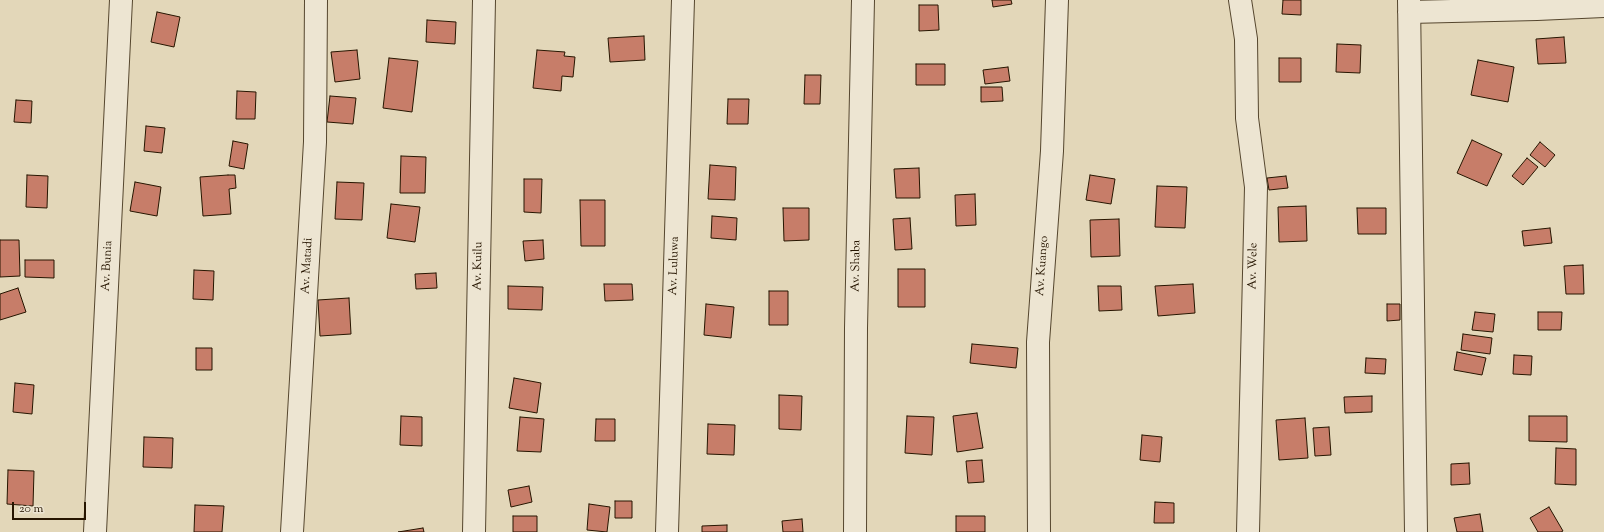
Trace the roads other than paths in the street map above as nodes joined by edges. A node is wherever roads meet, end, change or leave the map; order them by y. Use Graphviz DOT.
graph roads {
  1 [pos="121,0"];
  2 [pos="316,0"];
  3 [pos="484,0"];
  4 [pos="683,0"];
  5 [pos="863,0"];
  6 [pos="1057,0"];
  7 [pos="1240,0"];
  8 [pos="1409,6"];
  9 [pos="1604,6"];
  10 [pos="95,532"];
  11 [pos="292,532"];
  12 [pos="474,532"];
  13 [pos="668,532"];
  14 [pos="855,532"];
  15 [pos="1039,532"];
  16 [pos="1248,532"];
  17 [pos="1416,532"];
  1 -- 10 [label="street, Av. Bunia"];
  2 -- 11 [label="street, Av. Matadi"];
  3 -- 12 [label="street, Av. Kuilu"];
  4 -- 13 [label="street, Av. Luluwa"];
  5 -- 14 [label="street, Av. Shaba"];
  6 -- 15 [label="street, Av. Kuango"];
  7 -- 16 [label="street, Av. Wele"];
  8 -- 9 [label="street"];
  8 -- 17 [label="street"];
}
